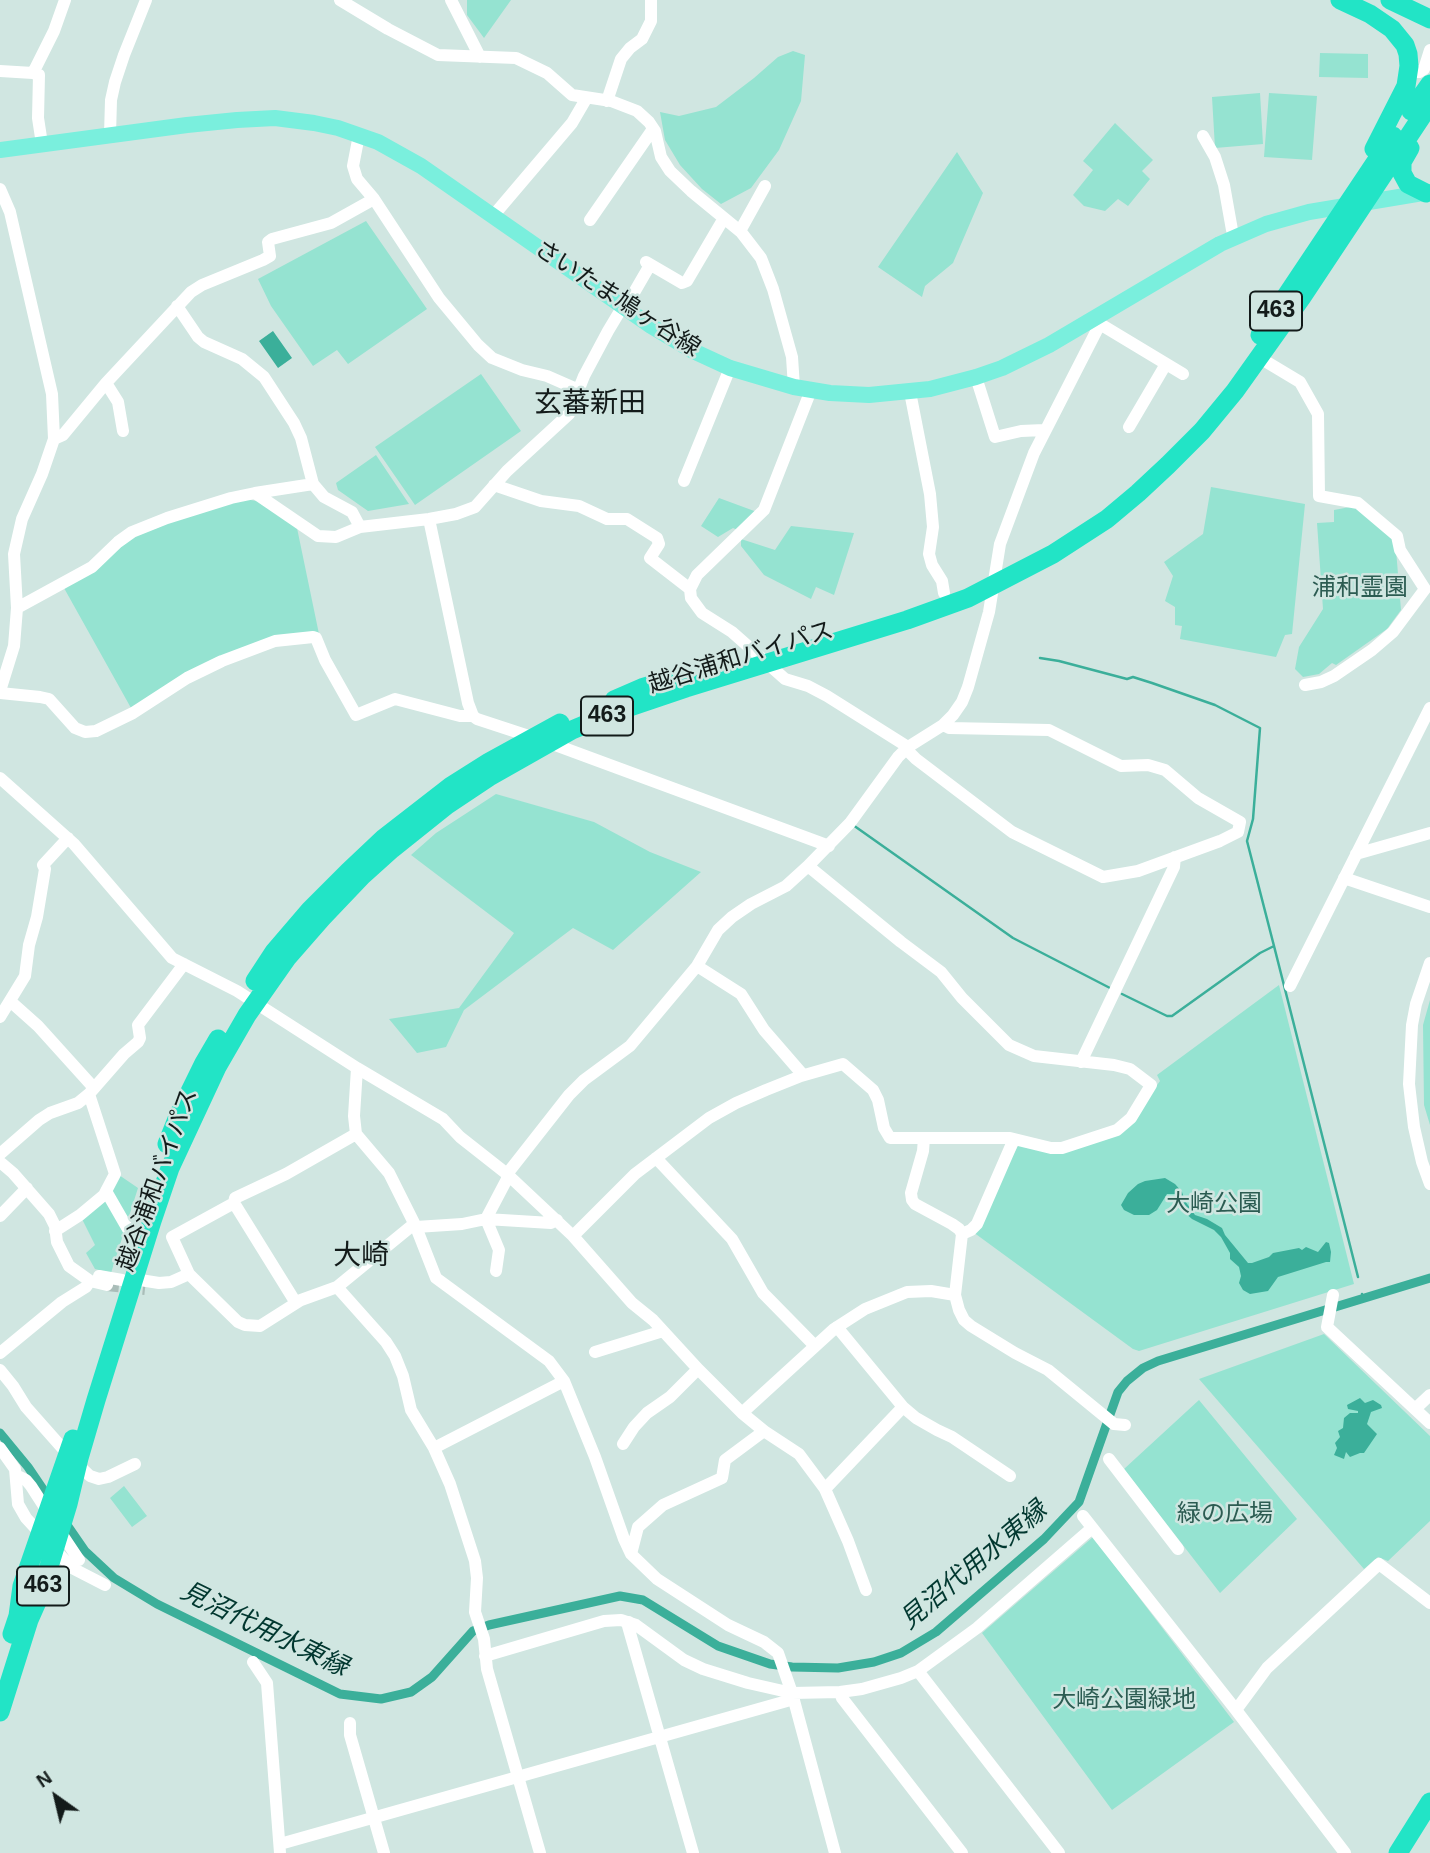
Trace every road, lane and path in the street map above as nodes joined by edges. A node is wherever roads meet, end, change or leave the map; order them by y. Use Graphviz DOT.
graph roads {
  1 [pos="65,0"];
  2 [pos="146,0"];
  3 [pos="340,0"];
  4 [pos="451,0"];
  5 [pos="651,0"];
  6 [pos="1340,0"];
  7 [pos="1390,0"];
  8 [pos="1398,0"];
  9 [pos="1430,18"];
  10 [pos="1430,50"];
  11 [pos="480,57"];
  12 [pos="0,71"];
  13 [pos="1409,72"];
  14 [pos="33,73"];
  15 [pos="1430,84"];
  16 [pos="586,99"];
  17 [pos="607,100"];
  18 [pos="1430,104"];
  19 [pos="1430,114"];
  20 [pos="653,129"];
  21 [pos="110,135"];
  22 [pos="359,135"];
  23 [pos="1203,136"];
  24 [pos="42,144"];
  25 [pos="0,150"];
  26 [pos="1363,180"];
  27 [pos="765,186"];
  28 [pos="0,189"];
  29 [pos="1428,192"];
  30 [pos="374,199"];
  31 [pos="1356,204"];
  32 [pos="493,216"];
  33 [pos="724,218"];
  34 [pos="590,220"];
  35 [pos="740,231"];
  36 [pos="1236,236"];
  37 [pos="177,306"];
  38 [pos="623,306"];
  39 [pos="1098,321"];
  40 [pos="1260,358"];
  41 [pos="1166,364"];
  42 [pos="730,368"];
  43 [pos="1183,374"];
  44 [pos="976,377"];
  45 [pos="106,383"];
  46 [pos="794,387"];
  47 [pos="579,390"];
  48 [pos="811,390"];
  49 [pos="910,391"];
  50 [pos="1129,427"];
  51 [pos="1044,430"];
  52 [pos="123,431"];
  53 [pos="54,439"];
  54 [pos="684,481"];
  55 [pos="313,484"];
  56 [pos="494,485"];
  57 [pos="255,493"];
  58 [pos="429,519"];
  59 [pos="360,527"];
  60 [pos="994,579"];
  61 [pos="690,589"];
  62 [pos="944,593"];
  63 [pos="16,608"];
  64 [pos="1305,685"];
  65 [pos="0,692"];
  66 [pos="1430,708"];
  67 [pos="473,716"];
  68 [pos="943,724"];
  69 [pos="541,740"];
  70 [pos="907,748"];
  71 [pos="0,778"];
  72 [pos="1430,833"];
  73 [pos="68,838"];
  74 [pos="829,846"];
  75 [pos="1356,854"];
  76 [pos="1175,857"];
  77 [pos="808,866"];
  78 [pos="1343,878"];
  79 [pos="1430,907"];
  80 [pos="184,964"];
  81 [pos="697,966"];
  82 [pos="1428,972"];
  83 [pos="1290,986"];
  84 [pos="249,999"];
  85 [pos="10,1001"];
  86 [pos="0,1017"];
  87 [pos="1081,1062"];
  88 [pos="357,1068"];
  89 [pos="803,1076"];
  90 [pos="91,1091"];
  91 [pos="356,1134"];
  92 [pos="924,1138"];
  93 [pos="1014,1139"];
  94 [pos="0,1154"];
  95 [pos="656,1158"];
  96 [pos="0,1161"];
  97 [pos="508,1174"];
  98 [pos="1430,1184"];
  99 [pos="27,1188"];
  100 [pos="106,1191"];
  101 [pos="234,1203"];
  102 [pos="0,1216"];
  103 [pos="486,1219"];
  104 [pos="557,1220"];
  105 [pos="415,1226"];
  106 [pos="129,1231"];
  107 [pos="962,1234"];
  108 [pos="573,1236"];
  109 [pos="56,1237"];
  110 [pos="496,1271"];
  111 [pos="191,1277"];
  112 [pos="90,1281"];
  113 [pos="127,1283"];
  114 [pos="337,1287"];
  115 [pos="955,1295"];
  116 [pos="1333,1295"];
  117 [pos="296,1303"];
  118 [pos="837,1327"];
  119 [pos="663,1331"];
  120 [pos="815,1346"];
  121 [pos="595,1352"];
  122 [pos="0,1353"];
  123 [pos="698,1368"];
  124 [pos="0,1370"];
  125 [pos="564,1381"];
  126 [pos="1430,1395"];
  127 [pos="904,1407"];
  128 [pos="1415,1409"];
  129 [pos="742,1413"];
  130 [pos="1430,1423"];
  131 [pos="1119,1425"];
  132 [pos="764,1431"];
  133 [pos="623,1444"];
  134 [pos="0,1448"];
  135 [pos="434,1448"];
  136 [pos="74,1455"];
  137 [pos="1109,1459"];
  138 [pos="135,1464"];
  139 [pos="16,1475"];
  140 [pos="1010,1476"];
  141 [pos="825,1489"];
  142 [pos="1083,1516"];
  143 [pos="1092,1528"];
  144 [pos="61,1532"];
  145 [pos="1178,1549"];
  146 [pos="631,1554"];
  147 [pos="79,1560"];
  148 [pos="105,1585"];
  149 [pos="866,1590"];
  150 [pos="1430,1603"];
  151 [pos="629,1622"];
  152 [pos="485,1656"];
  153 [pos="253,1662"];
  154 [pos="918,1671"];
  155 [pos="0,1674"];
  156 [pos="840,1692"];
  157 [pos="793,1696"];
  158 [pos="1236,1710"];
  159 [pos="0,1712"];
  160 [pos="350,1723"];
  161 [pos="660,1736"];
  162 [pos="518,1776"];
  163 [pos="1430,1802"];
  164 [pos="374,1818"];
  165 [pos="280,1849"];
  166 [pos="1056,1852"];
  167 [pos="384,1853"];
  168 [pos="540,1853"];
  169 [pos="693,1853"];
  170 [pos="835,1853"];
  171 [pos="962,1853"];
  172 [pos="1345,1853"];
  173 [pos="1398,1853"];
  1 -- 14 [label="street"];
  2 -- 21 [label="street"];
  3 -- 11 [label="street"];
  4 -- 11 [label="street"];
  5 -- 17 [label="street"];
  6 -- 13 [label="highway"];
  7 -- 9 [label="highway"];
  8 -- 9 [label="highway"];
  10 -- 13 [label="street"];
  11 -- 16 [label="street"];
  12 -- 14 [label="street"];
  13 -- 26 [label="highway"];
  14 -- 24 [label="street"];
  15 -- 26 [label="highway, 越谷浦和バイパス / 463"];
  16 -- 17 [label="street"];
  16 -- 32 [label="street"];
  17 -- 20 [label="street"];
  18 -- 31 [label="highway, 越谷浦和バイパス / 463"];
  19 -- 29 [label="highway"];
  20 -- 33 [label="street"];
  20 -- 34 [label="street"];
  21 -- 22 [label="main road, さいたま鳩ヶ谷線"];
  21 -- 24 [label="main road, さいたま鳩ヶ谷線"];
  22 -- 30 [label="street"];
  22 -- 32 [label="main road, さいたま鳩ヶ谷線"];
  23 -- 36 [label="street"];
  24 -- 25 [label="main road, さいたま鳩ヶ谷線"];
  26 -- 31 [label="highway, 越谷浦和バイパス / 463"];
  27 -- 35 [label="street"];
  28 -- 53 [label="street"];
  29 -- 31 [label="main road, さいたま鳩ヶ谷線"];
  30 -- 37 [label="street"];
  30 -- 47 [label="street"];
  31 -- 36 [label="main road, さいたま鳩ヶ谷線"];
  31 -- 40 [label="highway, 越谷浦和バイパス / 463"];
  31 -- 60 [label="highway, 越谷浦和バイパス / 463"];
  32 -- 38 [label="main road, さいたま鳩ヶ谷線"];
  33 -- 35 [label="street"];
  33 -- 38 [label="street"];
  35 -- 46 [label="street"];
  36 -- 39 [label="main road, さいたま鳩ヶ谷線"];
  37 -- 45 [label="street"];
  37 -- 55 [label="street"];
  38 -- 42 [label="main road, さいたま鳩ヶ谷線"];
  38 -- 47 [label="street"];
  39 -- 41 [label="street"];
  39 -- 44 [label="main road, さいたま鳩ヶ谷線"];
  39 -- 51 [label="street"];
  40 -- 60 [label="highway, 越谷浦和バイパス / 463"];
  40 -- 64 [label="street"];
  41 -- 43 [label="street"];
  41 -- 50 [label="street"];
  42 -- 46 [label="main road, さいたま鳩ヶ谷線"];
  42 -- 54 [label="street"];
  44 -- 49 [label="main road, さいたま鳩ヶ谷線"];
  44 -- 51 [label="street"];
  45 -- 52 [label="street"];
  45 -- 53 [label="street"];
  46 -- 48 [label="main road, さいたま鳩ヶ谷線"];
  47 -- 56 [label="street"];
  48 -- 49 [label="main road, さいたま鳩ヶ谷線"];
  48 -- 61 [label="street"];
  49 -- 62 [label="street"];
  51 -- 60 [label="street"];
  53 -- 63 [label="street"];
  55 -- 57 [label="street"];
  55 -- 59 [label="street"];
  56 -- 58 [label="street"];
  56 -- 61 [label="street"];
  57 -- 59 [label="street"];
  57 -- 63 [label="street"];
  58 -- 59 [label="street"];
  58 -- 67 [label="street"];
  60 -- 62 [label="highway, 越谷浦和バイパス / 463"];
  60 -- 68 [label="street"];
  60 -- 69 [label="highway, 越谷浦和バイパス / 463"];
  61 -- 70 [label="street"];
  62 -- 69 [label="highway, 越谷浦和バイパス / 463"];
  63 -- 65 [label="street"];
  65 -- 67 [label="street"];
  66 -- 75 [label="street"];
  67 -- 69 [label="street"];
  68 -- 70 [label="street"];
  68 -- 76 [label="street"];
  69 -- 74 [label="street"];
  69 -- 84 [label="highway, 越谷浦和バイパス / 463"];
  70 -- 74 [label="street"];
  70 -- 76 [label="street"];
  71 -- 73 [label="street"];
  72 -- 75 [label="street"];
  73 -- 80 [label="street"];
  73 -- 85 [label="street"];
  74 -- 77 [label="street"];
  75 -- 78 [label="street"];
  76 -- 87 [label="street"];
  77 -- 81 [label="street"];
  77 -- 87 [label="street"];
  78 -- 79 [label="street"];
  78 -- 83 [label="street"];
  80 -- 84 [label="street"];
  80 -- 90 [label="street"];
  81 -- 89 [label="street"];
  81 -- 97 [label="street"];
  82 -- 98 [label="street"];
  84 -- 88 [label="street"];
  84 -- 113 [label="highway, 越谷浦和バイパス / 463"];
  85 -- 86 [label="street"];
  85 -- 90 [label="street"];
  87 -- 93 [label="street"];
  88 -- 91 [label="street"];
  88 -- 97 [label="street"];
  89 -- 92 [label="street"];
  89 -- 95 [label="street"];
  90 -- 94 [label="street"];
  90 -- 100 [label="street"];
  91 -- 101 [label="street"];
  91 -- 105 [label="street"];
  92 -- 93 [label="street"];
  92 -- 107 [label="street"];
  93 -- 107 [label="street"];
  95 -- 108 [label="street"];
  95 -- 120 [label="street"];
  96 -- 99 [label="street"];
  97 -- 103 [label="street"];
  97 -- 104 [label="street"];
  99 -- 102 [label="street"];
  99 -- 109 [label="street"];
  100 -- 106 [label="street"];
  100 -- 109 [label="street"];
  101 -- 111 [label="street"];
  101 -- 117 [label="street"];
  103 -- 104 [label="street"];
  103 -- 105 [label="street"];
  103 -- 110 [label="street"];
  104 -- 108 [label="street"];
  105 -- 114 [label="street"];
  105 -- 125 [label="street"];
  107 -- 115 [label="street"];
  108 -- 119 [label="street"];
  109 -- 112 [label="street"];
  109 -- 113 [label="street"];
  111 -- 113 [label="street"];
  111 -- 117 [label="street"];
  112 -- 113 [label="street"];
  112 -- 122 [label="street"];
  113 -- 136 [label="highway, 越谷浦和バイパス / 463"];
  114 -- 117 [label="street"];
  114 -- 135 [label="street"];
  115 -- 118 [label="street"];
  115 -- 131 [label="street"];
  116 -- 128 [label="street"];
  118 -- 120 [label="street"];
  118 -- 127 [label="street"];
  119 -- 121 [label="street"];
  119 -- 123 [label="street"];
  120 -- 129 [label="street"];
  123 -- 129 [label="street"];
  123 -- 133 [label="street"];
  124 -- 136 [label="street"];
  125 -- 135 [label="street"];
  125 -- 146 [label="street"];
  126 -- 128 [label="street"];
  127 -- 140 [label="street"];
  127 -- 141 [label="street"];
  128 -- 130 [label="street"];
  129 -- 132 [label="street"];
  132 -- 141 [label="street"];
  132 -- 146 [label="street"];
  134 -- 139 [label="street"];
  135 -- 152 [label="street"];
  136 -- 138 [label="street"];
  136 -- 144 [label="street"];
  136 -- 155 [label="highway, 463"];
  136 -- 159 [label="highway, 463"];
  137 -- 145 [label="street"];
  139 -- 144 [label="street"];
  139 -- 148 [label="street"];
  141 -- 149 [label="street"];
  142 -- 143 [label="street"];
  143 -- 154 [label="street"];
  143 -- 158 [label="street"];
  144 -- 147 [label="street"];
  146 -- 157 [label="street"];
  150 -- 158 [label="street"];
  151 -- 152 [label="street"];
  151 -- 157 [label="street"];
  151 -- 161 [label="street"];
  152 -- 162 [label="street"];
  153 -- 165 [label="street"];
  154 -- 156 [label="street"];
  154 -- 166 [label="street"];
  156 -- 157 [label="street"];
  156 -- 171 [label="street"];
  157 -- 161 [label="street"];
  157 -- 170 [label="street"];
  158 -- 172 [label="street"];
  160 -- 164 [label="street"];
  161 -- 162 [label="street"];
  161 -- 169 [label="street"];
  162 -- 164 [label="street"];
  162 -- 168 [label="street"];
  163 -- 173 [label="highway"];
  164 -- 165 [label="street"];
  164 -- 167 [label="street"];
}
